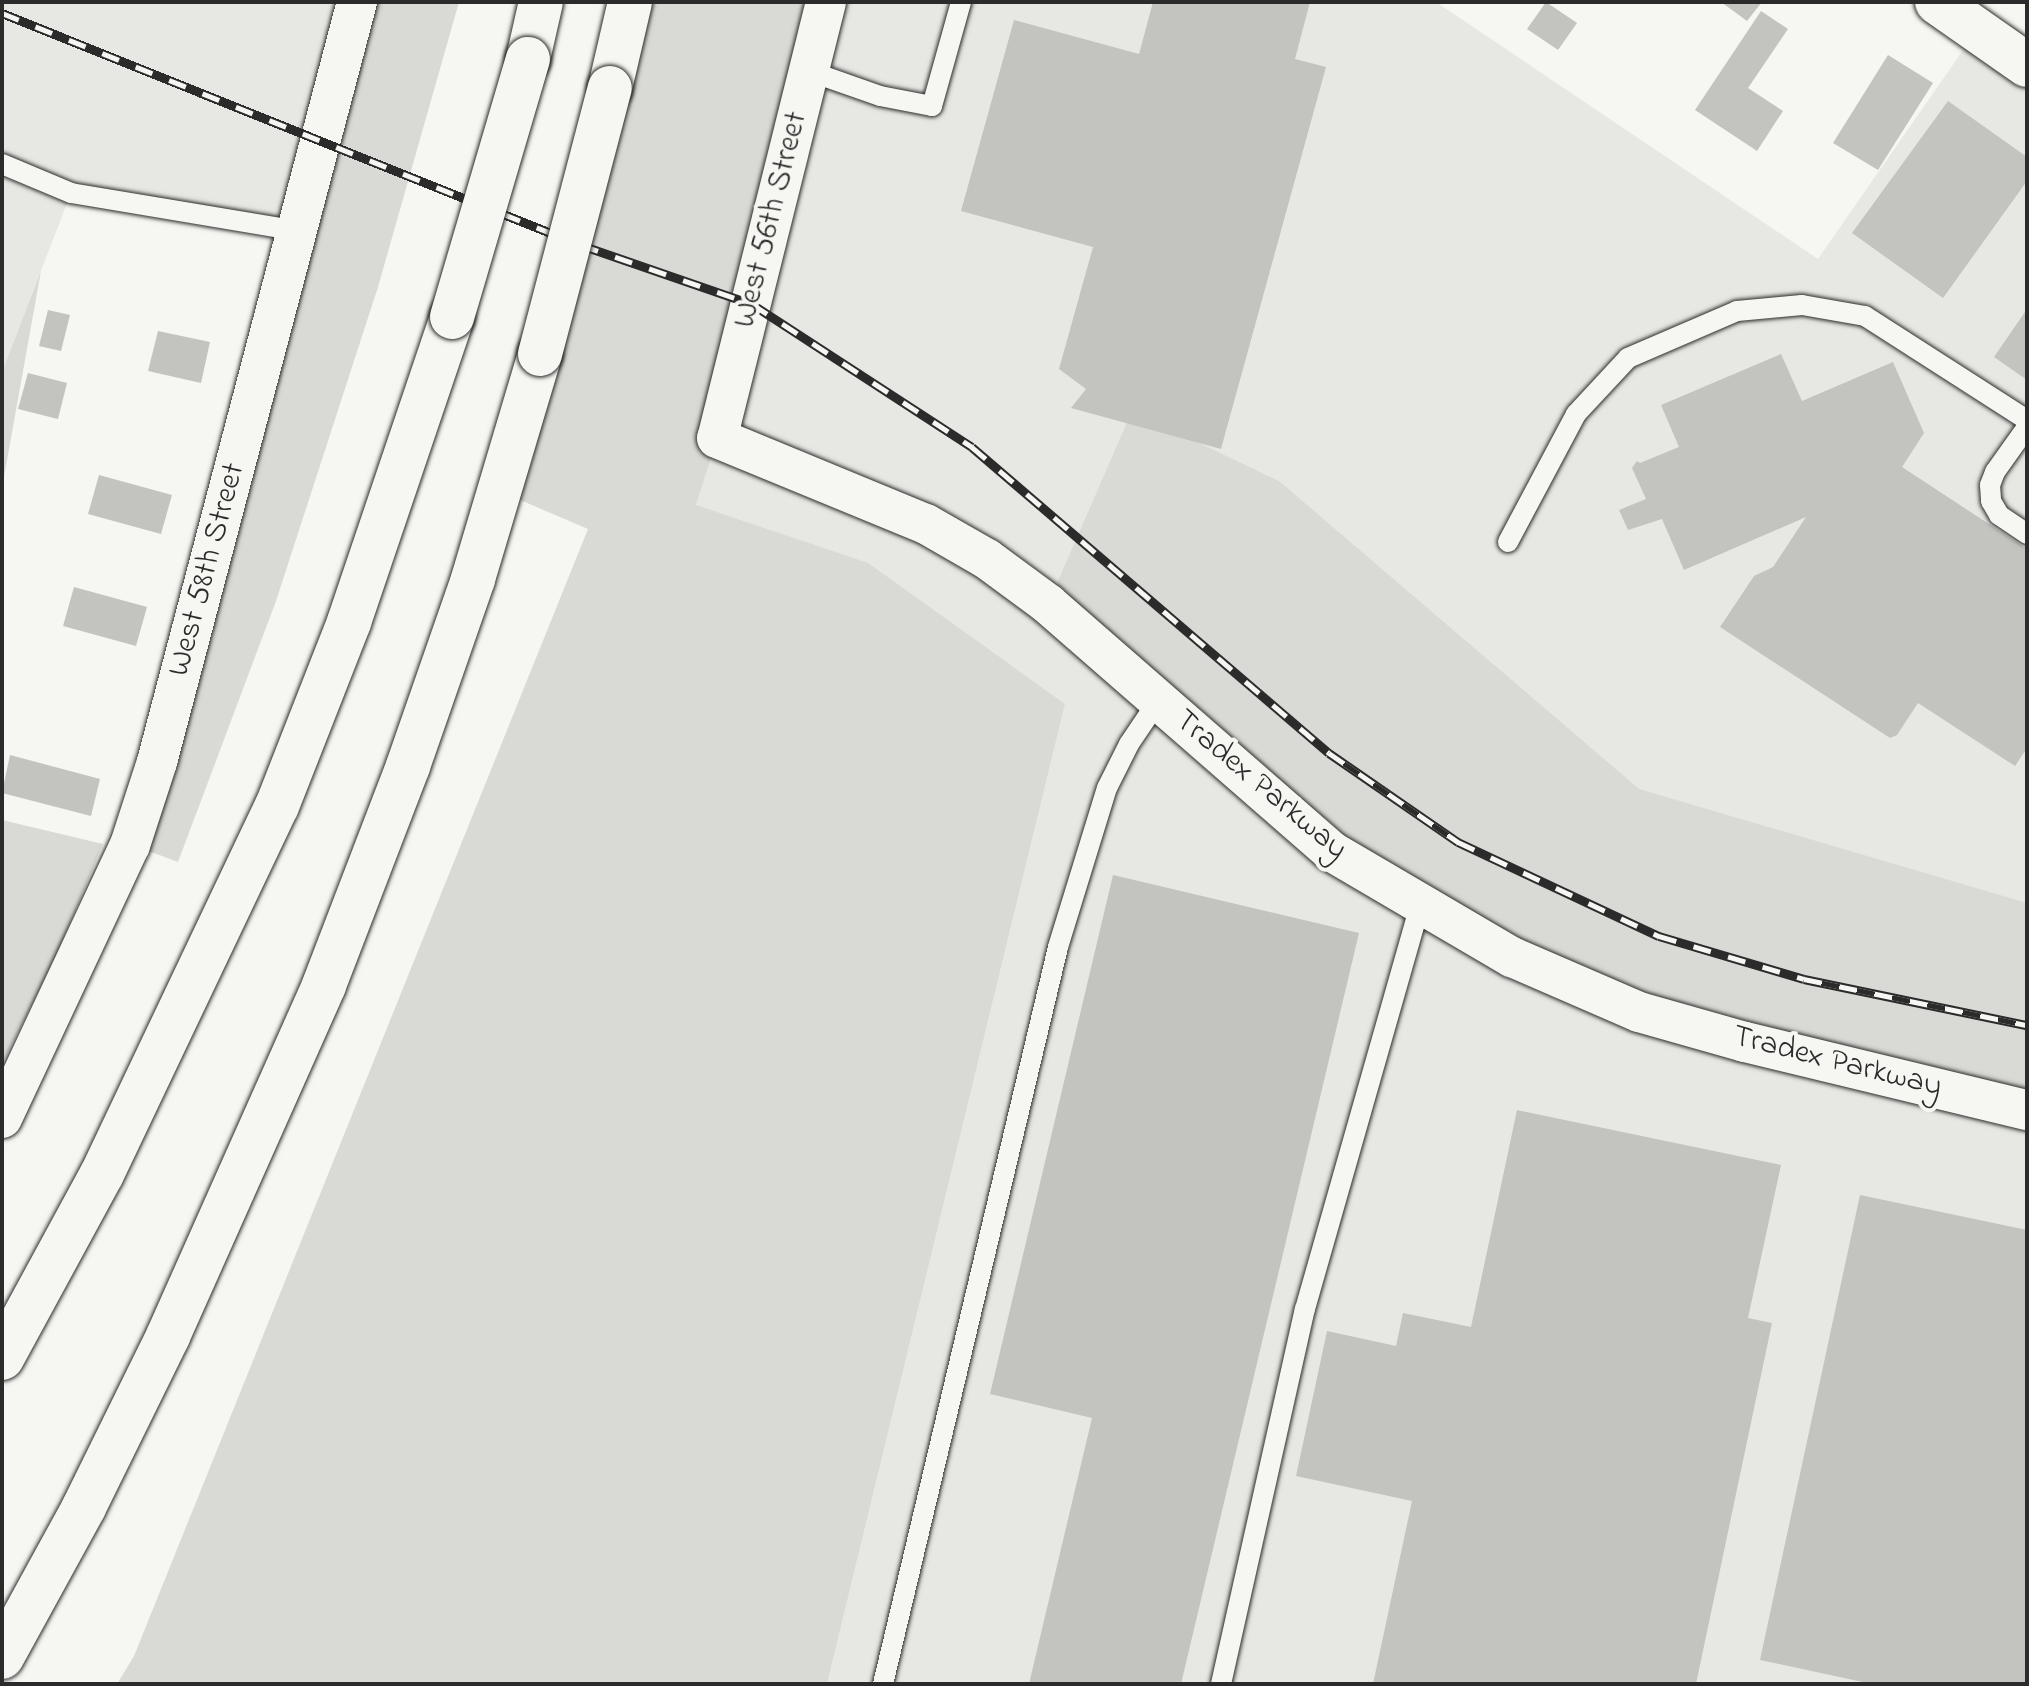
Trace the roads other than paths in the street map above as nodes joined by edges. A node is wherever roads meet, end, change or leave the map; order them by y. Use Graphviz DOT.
graph roads {
  1 [pos="357,2"];
  2 [pos="541,2"];
  3 [pos="630,2"];
  4 [pos="826,2"];
  5 [pos="961,2"];
  6 [pos="1937,2"];
  7 [pos="2027,65"];
  8 [pos="809,71"];
  9 [pos="2,164"];
  10 [pos="298,231"];
  11 [pos="2027,420"];
  12 [pos="2027,427"];
  13 [pos="717,438"];
  14 [pos="2027,534"];
  15 [pos="1508,542"];
  16 [pos="1158,701"];
  17 [pos="1421,903"];
  18 [pos="2027,1110"];
  19 [pos="2,1118"];
  20 [pos="2,1358"];
  21 [pos="2,1657"];
  22 [pos="883,1684"];
  23 [pos="1221,1684"];
  1 -- 10 [label="street, West 58th Street"];
  2 -- 20 [label="main road, bridge"];
  3 -- 21 [label="main road, bridge"];
  4 -- 8 [label="street, West 56th Street"];
  5 -- 8 [label="lane"];
  6 -- 7 [label="main road"];
  8 -- 13 [label="street, West 56th Street"];
  9 -- 10 [label="lane"];
  10 -- 19 [label="street, West 58th Street"];
  11 -- 15 [label="lane"];
  12 -- 14 [label="lane"];
  13 -- 16 [label="street, Tradex Parkway"];
  16 -- 17 [label="street, Tradex Parkway"];
  16 -- 22 [label="lane"];
  17 -- 18 [label="street, Tradex Parkway"];
  17 -- 23 [label="lane"];
}
